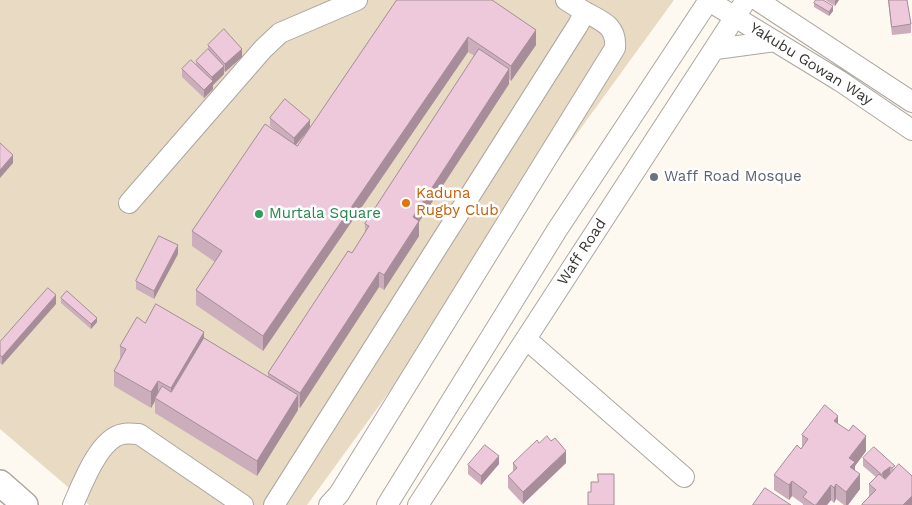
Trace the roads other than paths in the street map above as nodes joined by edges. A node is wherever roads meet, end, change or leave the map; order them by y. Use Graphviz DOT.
graph roads {
  1 [pos="357,0"];
  2 [pos="566,0"];
  3 [pos="709,0"];
  4 [pos="757,0"];
  5 [pos="782,0"];
  6 [pos="740,8"];
  7 [pos="585,12"];
  8 [pos="792,23"];
  9 [pos="775,41"];
  10 [pos="716,49"];
  11 [pos="912,102"];
  12 [pos="912,130"];
  13 [pos="129,202"];
  14 [pos="526,339"];
  15 [pos="684,477"];
  16 [pos="0,483"];
  17 [pos="25,505"];
  18 [pos="73,505"];
  19 [pos="243,505"];
  20 [pos="274,505"];
  21 [pos="329,505"];
  22 [pos="387,505"];
  23 [pos="418,505"];
  1 -- 13 [label="street"];
  2 -- 7 [label="street"];
  3 -- 6 [label="street, Yakubu Gowan Way"];
  3 -- 22 [label="street, Waff Road"];
  4 -- 8 [label="street, Yakubu Gowan Way"];
  5 -- 8 [label="street"];
  6 -- 9 [label="street, Yakubu Gowan Way"];
  6 -- 10 [label="street, Waff Road"];
  7 -- 20 [label="street"];
  7 -- 21 [label="street"];
  8 -- 11 [label="street, Yakubu Gowan Way"];
  9 -- 10 [label="street"];
  9 -- 12 [label="street, Yakubu Gowan Way"];
  10 -- 14 [label="street, Waff Road"];
  14 -- 15 [label="street"];
  14 -- 23 [label="street, Waff Road"];
  16 -- 17 [label="main road"];
  18 -- 19 [label="street"];
}
